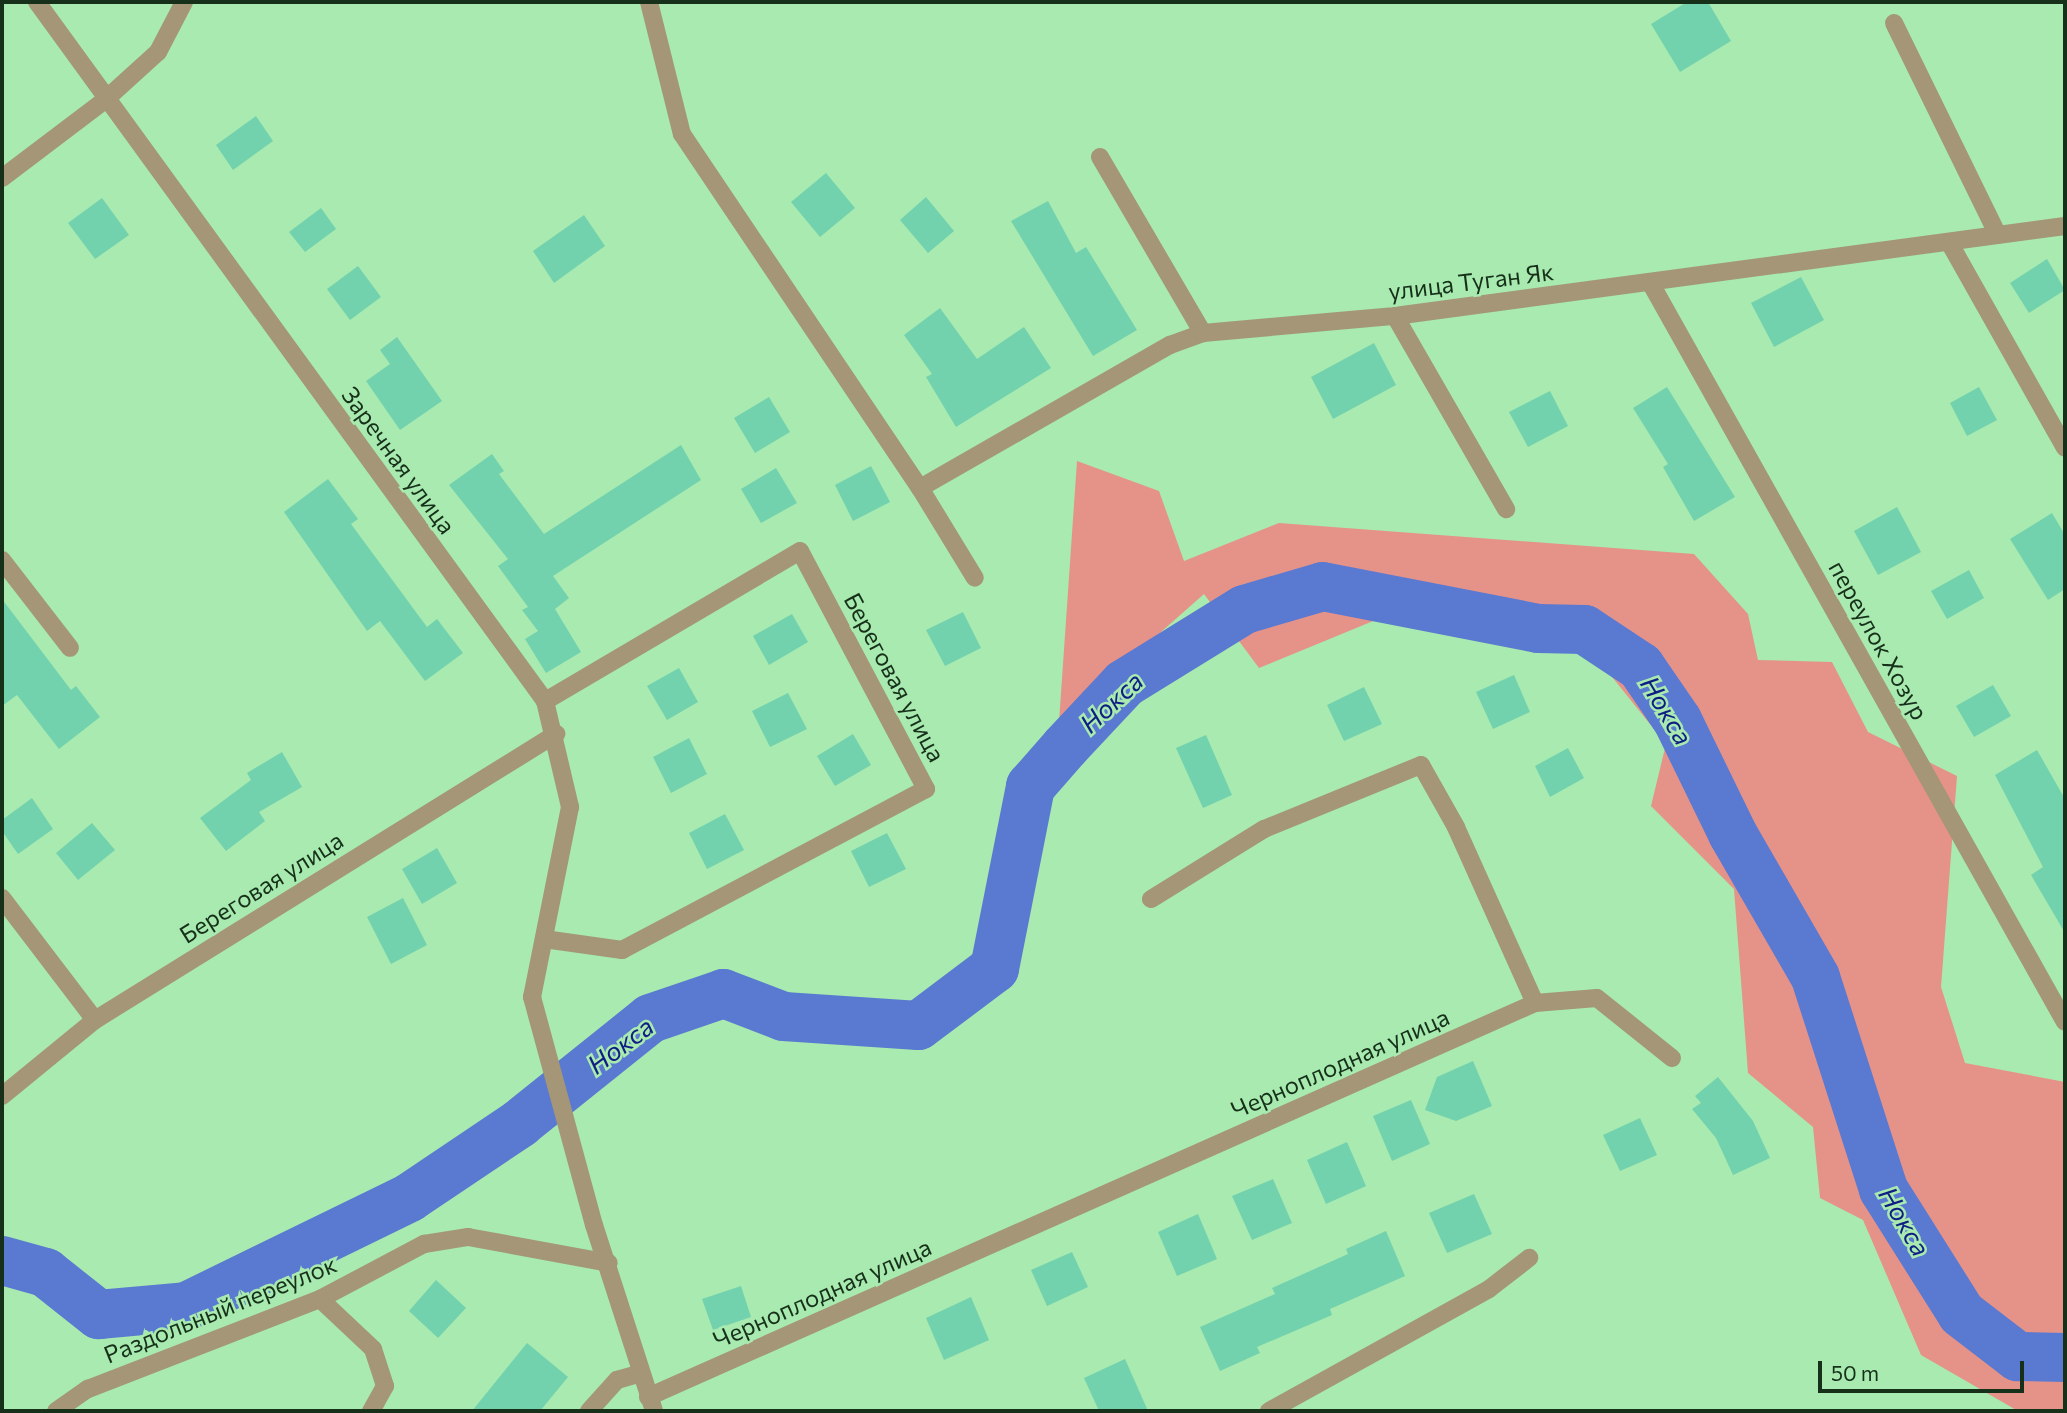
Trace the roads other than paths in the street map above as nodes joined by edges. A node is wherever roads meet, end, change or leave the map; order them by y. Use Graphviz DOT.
graph roads {
  1 [pos="37,2"];
  2 [pos="184,2"];
  3 [pos="649,2"];
  4 [pos="1894,23"];
  5 [pos="105,100"];
  6 [pos="1100,157"];
  7 [pos="2,178"];
  8 [pos="2065,226"];
  9 [pos="1998,235"];
  10 [pos="1949,242"];
  11 [pos="1650,282"];
  12 [pos="1395,316"];
  13 [pos="1203,333"];
  14 [pos="2065,448"];
  15 [pos="920,488"];
  16 [pos="1506,509"];
  17 [pos="2,559"];
  18 [pos="975,578"];
  19 [pos="69,648"];
  20 [pos="545,701"];
  21 [pos="556,734"];
  22 [pos="2,898"];
  23 [pos="1151,899"];
  24 [pos="544,939"];
  25 [pos="1535,1003"];
  26 [pos="95,1020"];
  27 [pos="2065,1022"];
  28 [pos="1672,1058"];
  29 [pos="2,1096"];
  30 [pos="1529,1258"];
  31 [pos="609,1263"];
  32 [pos="320,1300"];
  33 [pos="641,1373"];
  34 [pos="651,1404"];
  35 [pos="56,1411"];
  36 [pos="370,1411"];
  37 [pos="589,1411"];
  38 [pos="1269,1411"];
  1 -- 5 [label="street, Заречная улица"];
  2 -- 5 [label="street"];
  3 -- 15 [label="street"];
  4 -- 9 [label="street"];
  5 -- 7 [label="street"];
  5 -- 20 [label="street, Заречная улица"];
  6 -- 13 [label="street"];
  8 -- 9 [label="street, улица Туган Як"];
  9 -- 10 [label="street, улица Туган Як"];
  10 -- 11 [label="street, улица Туган Як"];
  10 -- 14 [label="street"];
  11 -- 12 [label="street, улица Туган Як"];
  11 -- 27 [label="street, переулок Хозур"];
  12 -- 13 [label="street, улица Туган Як"];
  12 -- 16 [label="street"];
  13 -- 15 [label="street, улица Туган Як"];
  15 -- 18 [label="street"];
  17 -- 19 [label="street"];
  20 -- 21 [label="street, Заречная улица"];
  20 -- 24 [label="street, Береговая улица"];
  21 -- 24 [label="street, Заречная улица"];
  21 -- 26 [label="street, Береговая улица"];
  22 -- 26 [label="street"];
  23 -- 25 [label="street"];
  24 -- 31 [label="street, Заречная улица"];
  25 -- 28 [label="street, Черноплодная улица"];
  25 -- 34 [label="street, Черноплодная улица"];
  26 -- 29 [label="street, Береговая улица"];
  30 -- 38 [label="street"];
  31 -- 32 [label="street, Раздольный переулок"];
  31 -- 33 [label="street"];
  32 -- 35 [label="street, Раздольный переулок"];
  32 -- 36 [label="street"];
  33 -- 34 [label="street"];
  33 -- 37 [label="street"];
}
